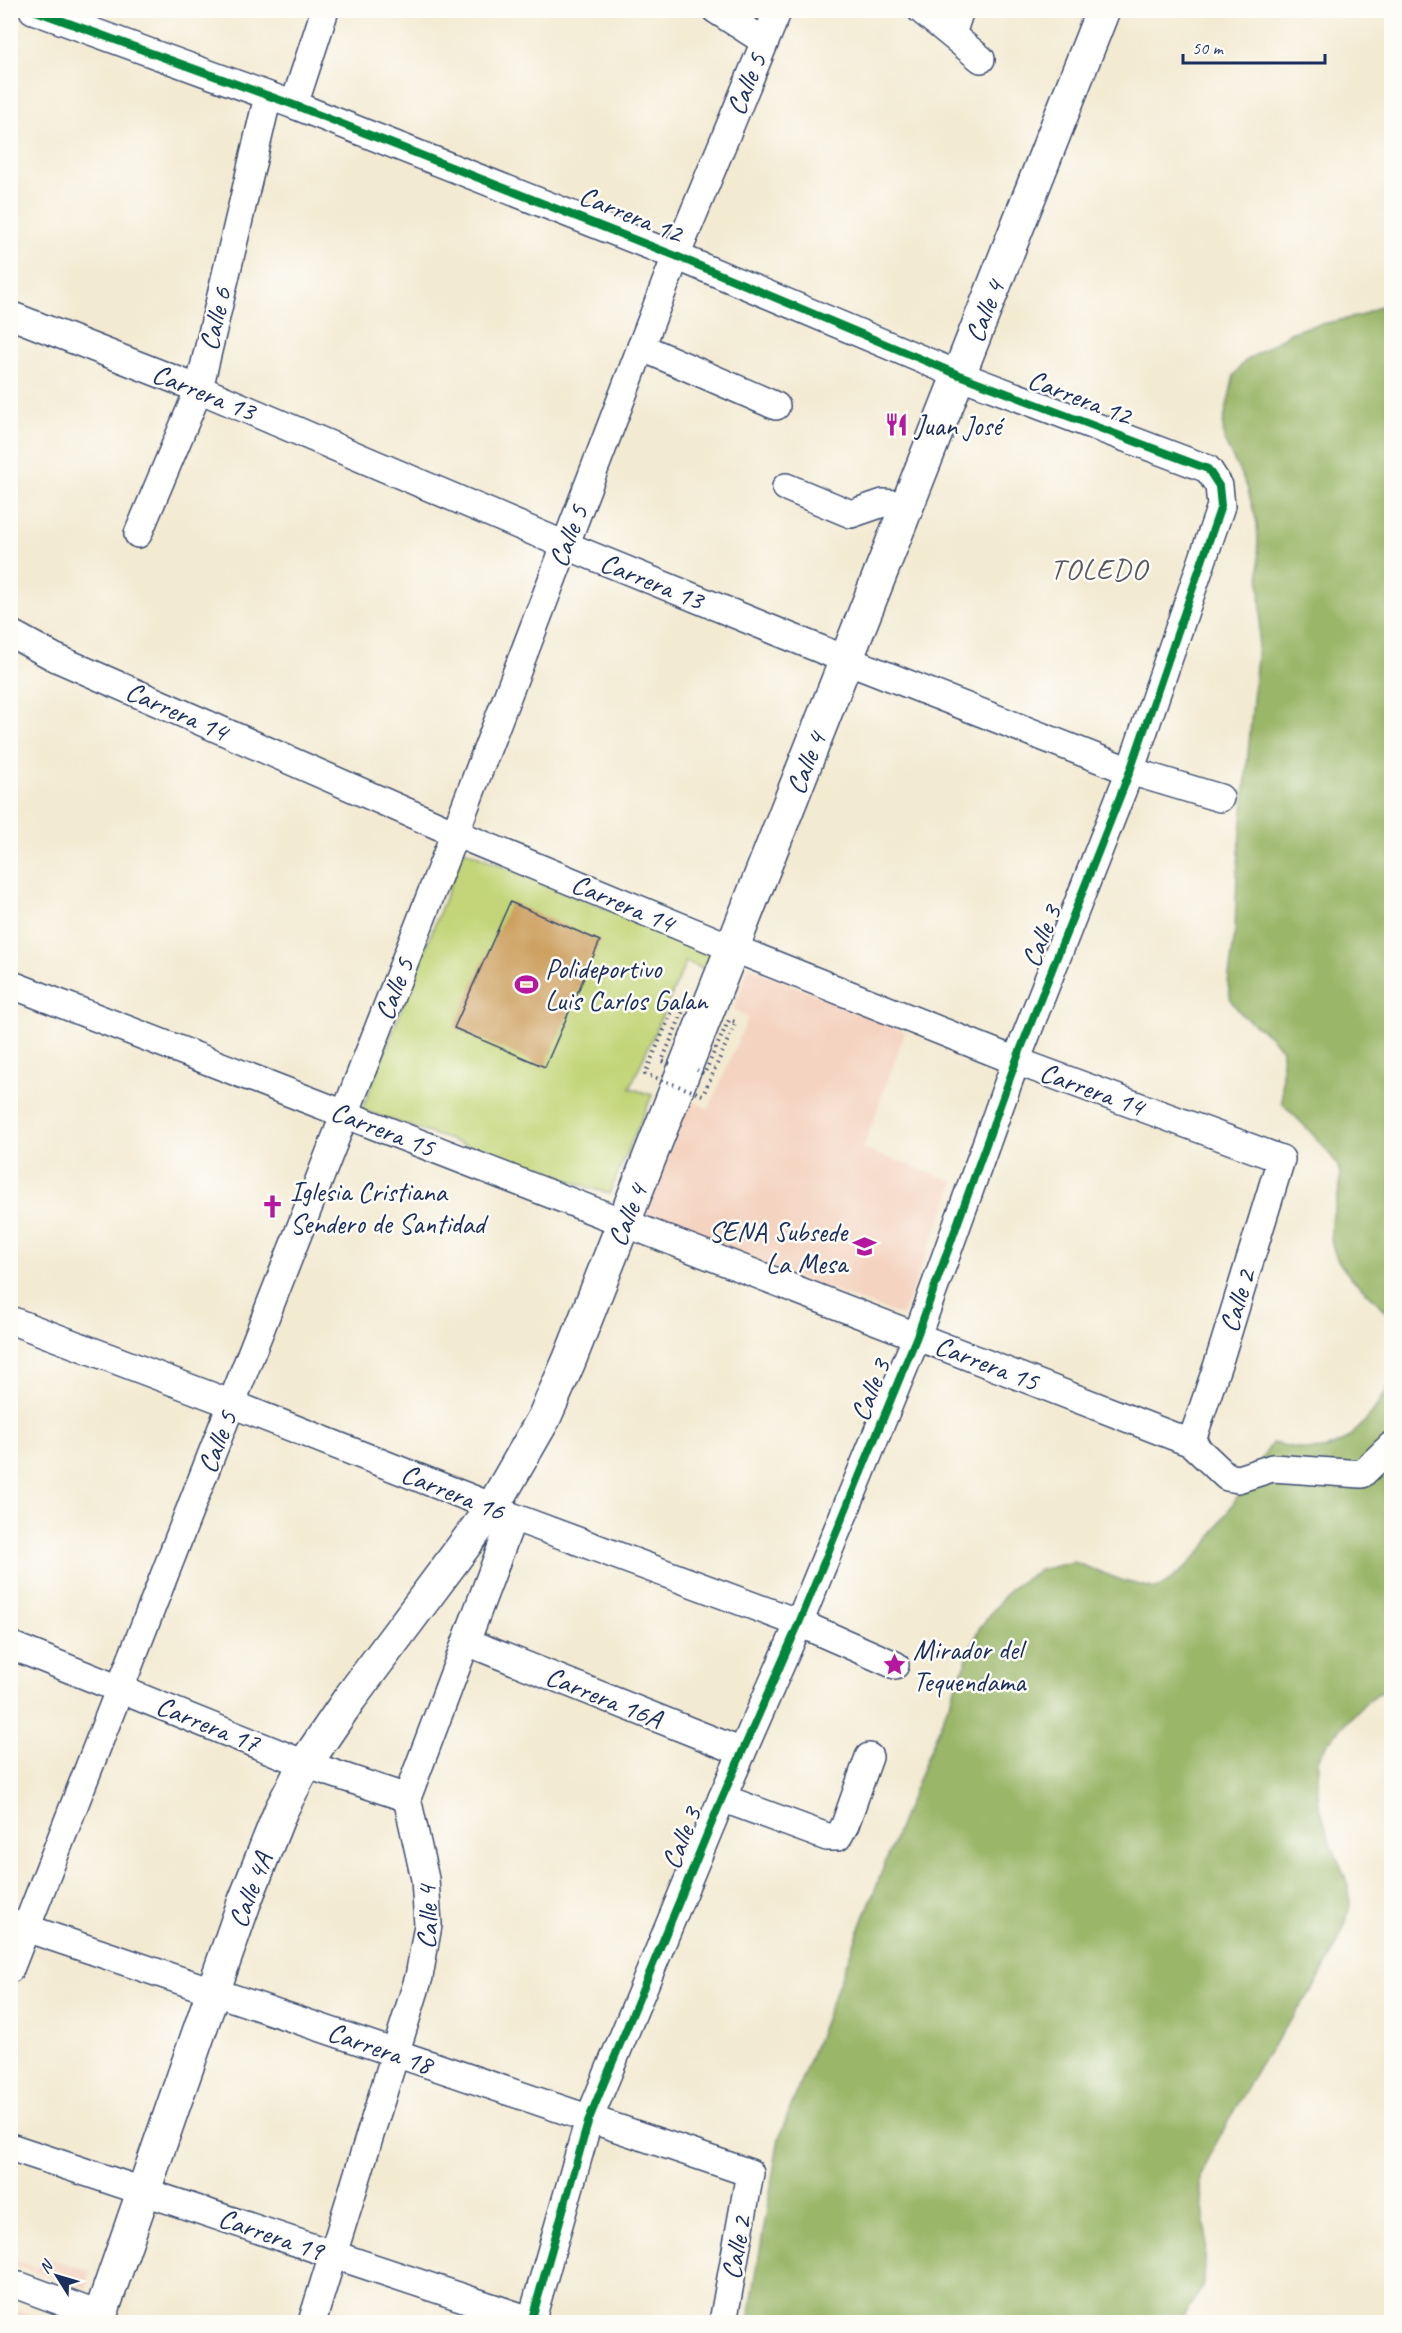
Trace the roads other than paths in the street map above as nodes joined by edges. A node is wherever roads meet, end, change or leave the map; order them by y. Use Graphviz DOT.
graph roads {
  1 [pos="33,10"];
  2 [pos="325,10"];
  3 [pos="716,10"];
  4 [pos="778,10"];
  5 [pos="921,10"];
  6 [pos="1103,10"];
  7 [pos="956,22"];
  8 [pos="764,41"];
  9 [pos="981,60"];
  10 [pos="268,96"];
  11 [pos="294,105"];
  12 [pos="676,256"];
  13 [pos="10,315"];
  14 [pos="641,347"];
  15 [pos="959,375"];
  16 [pos="199,389"];
  17 [pos="776,406"];
  18 [pos="1208,469"];
  19 [pos="786,487"];
  20 [pos="908,505"];
  21 [pos="138,534"];
  22 [pos="565,545"];
  23 [pos="10,633"];
  24 [pos="847,660"];
  25 [pos="1130,771"];
  26 [pos="1220,798"];
  27 [pos="455,833"];
  28 [pos="733,948"];
  29 [pos="10,984"];
  30 [pos="1016,1061"];
  31 [pos="345,1114"];
  32 [pos="1281,1159"];
  33 [pos="625,1223"];
  34 [pos="10,1320"];
  35 [pos="917,1336"];
  36 [pos="232,1404"];
  37 [pos="1191,1443"];
  38 [pos="1392,1445"];
  39 [pos="503,1512"];
  40 [pos="799,1623"];
  41 [pos="466,1642"];
  42 [pos="10,1645"];
  43 [pos="895,1665"];
  44 [pos="120,1688"];
  45 [pos="742,1752"];
  46 [pos="869,1757"];
  47 [pos="305,1764"];
  48 [pos="407,1798"];
  49 [pos="722,1798"];
  50 [pos="18,1925"];
  51 [pos="10,1969"];
  52 [pos="215,1992"];
  53 [pos="395,2053"];
  54 [pos="589,2119"];
  55 [pos="10,2147"];
  56 [pos="750,2173"];
  57 [pos="144,2191"];
  58 [pos="332,2254"];
  59 [pos="20,2286"];
  60 [pos="100,2319"];
  61 [pos="312,2322"];
  62 [pos="533,2322"];
  63 [pos="723,2322"];
  1 -- 10 [label="street, Carrera 12"];
  2 -- 11 [label="street"];
  3 -- 8 [label="street"];
  4 -- 8 [label="street, Calle 5"];
  5 -- 7 [label="street"];
  6 -- 15 [label="main road, Calle 4"];
  7 -- 9 [label="street"];
  8 -- 12 [label="street, Calle 5"];
  10 -- 11 [label="street, Carrera 12"];
  10 -- 16 [label="street, Calle 6"];
  11 -- 12 [label="street, Carrera 12"];
  12 -- 14 [label="street, Calle 5"];
  12 -- 15 [label="street, Carrera 12"];
  13 -- 16 [label="street, Carrera 13"];
  14 -- 17 [label="street"];
  14 -- 22 [label="street, Calle 5"];
  15 -- 18 [label="street, Carrera 12"];
  15 -- 20 [label="main road, Calle 4"];
  16 -- 21 [label="street, Calle 6"];
  16 -- 22 [label="street, Carrera 13"];
  18 -- 25 [label="street, Calle 3"];
  19 -- 20 [label="street"];
  20 -- 24 [label="main road, Calle 4"];
  22 -- 24 [label="street, Carrera 13"];
  22 -- 27 [label="street, Calle 5"];
  23 -- 27 [label="street, Carrera 14"];
  24 -- 25 [label="street, Carrera 13"];
  24 -- 28 [label="main road, Calle 4"];
  25 -- 26 [label="street, Carrera 13"];
  25 -- 30 [label="street, Calle 3"];
  27 -- 28 [label="street, Carrera 14"];
  27 -- 31 [label="street, Calle 5"];
  28 -- 30 [label="street, Carrera 14"];
  28 -- 33 [label="main road, Calle 4"];
  29 -- 31 [label="street, Carrera 15"];
  30 -- 32 [label="street, Carrera 14"];
  30 -- 35 [label="street, Calle 3"];
  31 -- 33 [label="street, Carrera 15"];
  31 -- 36 [label="street, Calle 5"];
  32 -- 37 [label="street, Calle 2"];
  33 -- 35 [label="street, Carrera 15"];
  33 -- 39 [label="main road, Calle 4"];
  34 -- 36 [label="street, Carrera 16"];
  35 -- 37 [label="street, Carrera 15"];
  35 -- 40 [label="street, Calle 3"];
  36 -- 39 [label="street, Carrera 16"];
  36 -- 44 [label="street, Calle 5"];
  37 -- 38 [label="street"];
  39 -- 40 [label="street, Carrera 16"];
  39 -- 41 [label="street, Calle 4"];
  39 -- 47 [label="main road, Calle 4A"];
  40 -- 43 [label="street, Carrera 16"];
  40 -- 45 [label="street, Calle 3"];
  41 -- 45 [label="street, Carrera 16A"];
  41 -- 48 [label="street, Calle 4"];
  42 -- 44 [label="street, Carrera 17"];
  44 -- 47 [label="street, Carrera 17"];
  44 -- 50 [label="street, Calle 5"];
  45 -- 49 [label="street, Calle 3"];
  46 -- 49 [label="street"];
  47 -- 48 [label="street, Carrera 17"];
  47 -- 52 [label="main road, Calle 4A"];
  48 -- 53 [label="street, Calle 4"];
  49 -- 54 [label="street, Calle 3"];
  50 -- 51 [label="street, Calle 5"];
  50 -- 52 [label="street, Carrera 18"];
  52 -- 53 [label="street, Carrera 18"];
  52 -- 57 [label="main road, Calle 4A"];
  53 -- 54 [label="street, Carrera 18"];
  53 -- 58 [label="street, Calle 4"];
  54 -- 56 [label="street, Carrera 18"];
  54 -- 62 [label="street, Calle 3"];
  55 -- 57 [label="street, Carrera 19"];
  56 -- 63 [label="street, Calle 2"];
  57 -- 58 [label="street, Carrera 19"];
  57 -- 60 [label="main road, Calle 4A"];
  58 -- 61 [label="street, Calle 4"];
  58 -- 62 [label="street, Carrera 19"];
  59 -- 60 [label="street"];
}
